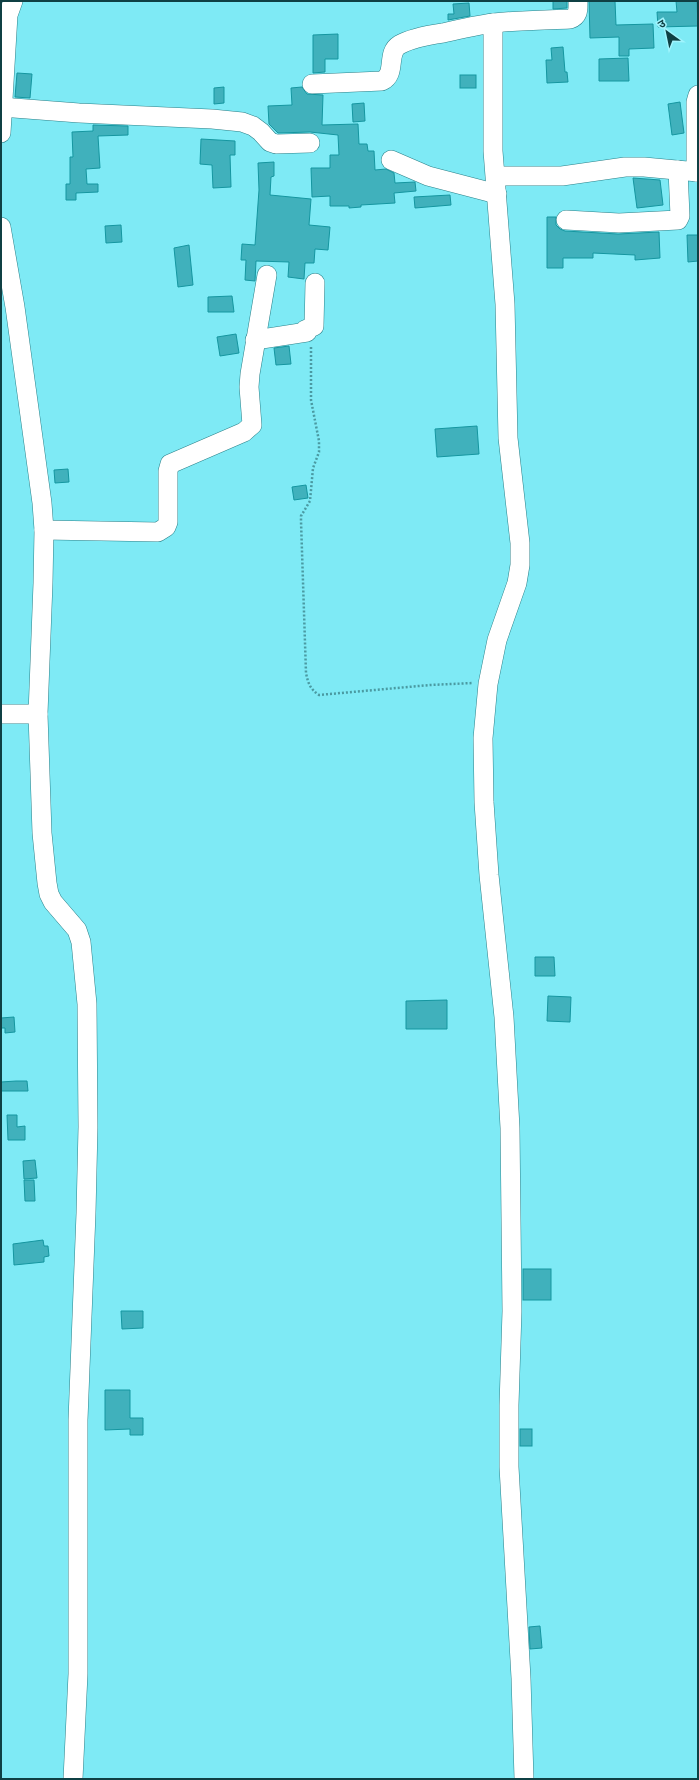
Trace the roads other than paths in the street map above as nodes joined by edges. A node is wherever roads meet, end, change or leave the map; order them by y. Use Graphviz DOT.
graph roads {
  1 [pos="13,1"];
  2 [pos="578,1"];
  3 [pos="493,23"];
  4 [pos="312,84"];
  5 [pos="698,95"];
  6 [pos="1,107"];
  7 [pos="1,133"];
  8 [pos="310,143"];
  9 [pos="391,160"];
  10 [pos="691,172"];
  11 [pos="496,185"];
  12 [pos="566,220"];
  13 [pos="1,227"];
  14 [pos="266,274"];
  15 [pos="315,282"];
  16 [pos="255,340"];
  17 [pos="44,530"];
  18 [pos="1,714"];
  19 [pos="38,714"];
  20 [pos="73,1779"];
  21 [pos="524,1779"];
  1 -- 6 [label="street"];
  2 -- 3 [label="street"];
  3 -- 4 [label="street"];
  3 -- 11 [label="street"];
  5 -- 10 [label="street"];
  6 -- 7 [label="street"];
  6 -- 8 [label="street"];
  9 -- 11 [label="street"];
  10 -- 11 [label="street"];
  10 -- 12 [label="street"];
  11 -- 21 [label="street"];
  13 -- 17 [label="street"];
  14 -- 16 [label="street"];
  15 -- 16 [label="street"];
  16 -- 17 [label="street"];
  17 -- 19 [label="street"];
  18 -- 19 [label="street"];
  19 -- 20 [label="street"];
}
